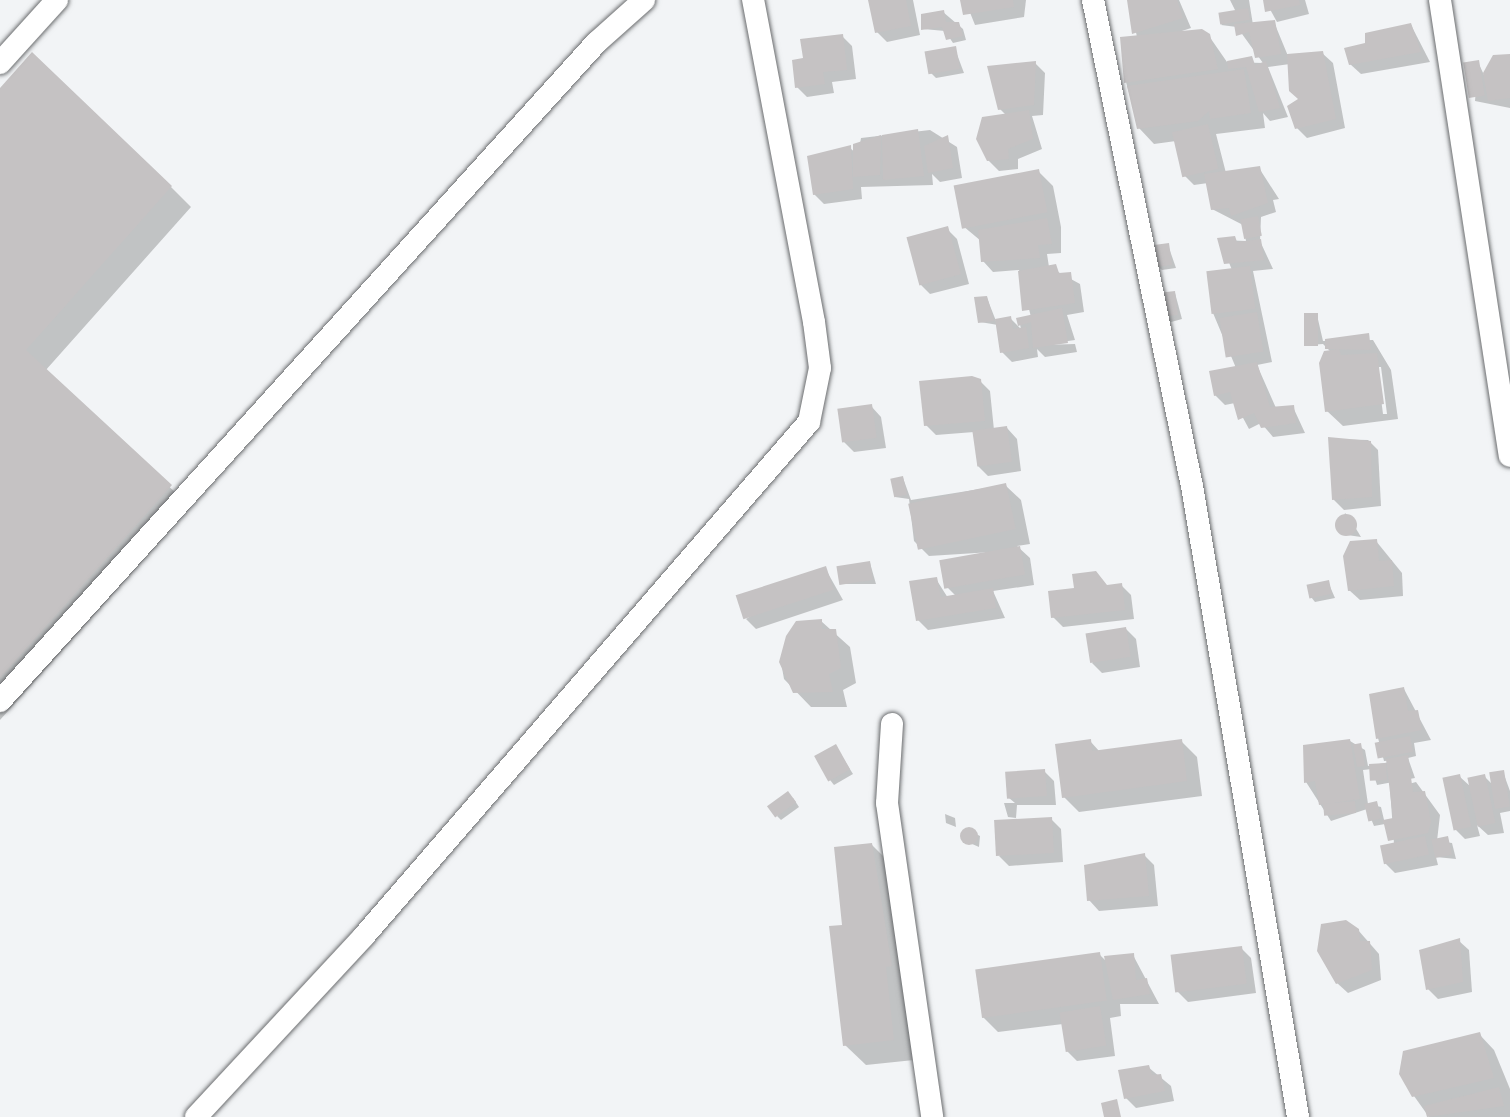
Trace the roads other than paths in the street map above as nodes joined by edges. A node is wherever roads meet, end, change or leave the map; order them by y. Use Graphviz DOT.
graph roads {
  1 [pos="57,0"];
  2 [pos="644,0"];
  3 [pos="753,0"];
  4 [pos="1093,0"];
  5 [pos="1440,0"];
  6 [pos="0,63"];
  7 [pos="1510,456"];
  8 [pos="0,701"];
  9 [pos="892,724"];
  10 [pos="196,1117"];
  11 [pos="932,1117"];
  12 [pos="1298,1117"];
  1 -- 6 [label="street"];
  2 -- 8 [label="street"];
  3 -- 10 [label="street"];
  4 -- 12 [label="street"];
  5 -- 7 [label="street"];
  9 -- 11 [label="street"];
}
